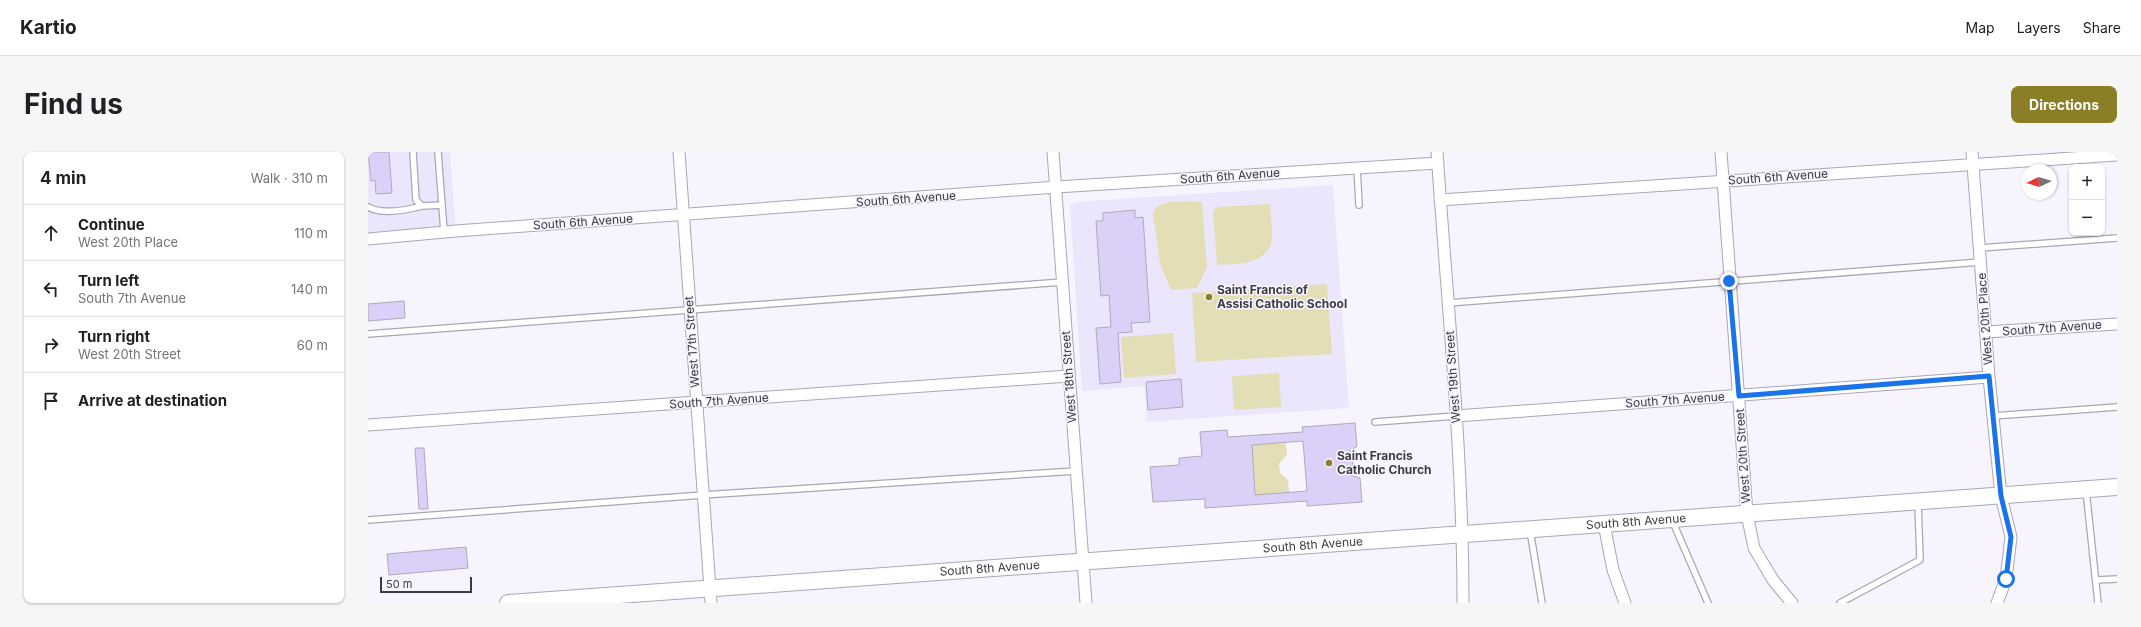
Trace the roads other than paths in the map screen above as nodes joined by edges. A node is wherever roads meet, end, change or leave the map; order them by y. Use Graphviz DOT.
graph roads {
  1 [pos="413,152"];
  2 [pos="438,152"];
  3 [pos="679,152"];
  4 [pos="1053,152"];
  5 [pos="1721,152"];
  6 [pos="1972,152"];
  7 [pos="2117,155"];
  8 [pos="1437,157"];
  9 [pos="1973,164"];
  10 [pos="1357,167"];
  11 [pos="1723,180"];
  12 [pos="1056,187"];
  13 [pos="1440,200"];
  14 [pos="442,205"];
  15 [pos="1359,205"];
  16 [pos="422,206"];
  17 [pos="368,207"];
  18 [pos="683,215"];
  19 [pos="444,232"];
  20 [pos="370,237"];
  21 [pos="2117,238"];
  22 [pos="1980,248"];
  23 [pos="1981,262"];
  24 [pos="1729,281"];
  25 [pos="1062,282"];
  26 [pos="1448,303"];
  27 [pos="690,310"];
  28 [pos="2117,324"];
  29 [pos="1986,332"];
  30 [pos="368,334"];
  31 [pos="1069,376"];
  32 [pos="1989,376"];
  33 [pos="1739,396"];
  34 [pos="696,402"];
  35 [pos="2117,407"];
  36 [pos="1456,416"];
  37 [pos="1993,416"];
  38 [pos="1375,422"];
  39 [pos="368,425"];
  40 [pos="1076,471"];
  41 [pos="2117,487"];
  42 [pos="2086,489"];
  43 [pos="703,495"];
  44 [pos="2001,496"];
  45 [pos="1918,502"];
  46 [pos="1746,514"];
  47 [pos="368,520"];
  48 [pos="1672,520"];
  49 [pos="1604,524"];
  50 [pos="1530,530"];
  51 [pos="1463,535"];
  52 [pos="1083,561"];
  53 [pos="2117,579"];
  54 [pos="2096,580"];
  55 [pos="710,595"];
  56 [pos="508,603"];
  57 [pos="1086,603"];
  58 [pos="1463,603"];
  59 [pos="1542,603"];
  60 [pos="1625,603"];
  61 [pos="1708,603"];
  62 [pos="1792,603"];
  63 [pos="1840,603"];
  64 [pos="1997,603"];
  65 [pos="2098,603"];
  1 -- 16 [label="lane"];
  2 -- 14 [label="lane"];
  3 -- 18 [label="street, West 17th Street"];
  4 -- 12 [label="street, West 18th Street"];
  5 -- 11 [label="street, West 20th Street"];
  6 -- 9 [label="street, West 20th Place"];
  7 -- 9 [label="street, South 6th Avenue"];
  8 -- 10 [label="street, South 6th Avenue"];
  8 -- 13 [label="street, West 19th Street"];
  9 -- 11 [label="street, South 6th Avenue"];
  9 -- 22 [label="street, West 20th Place"];
  10 -- 12 [label="street, South 6th Avenue"];
  10 -- 15 [label="lane"];
  11 -- 13 [label="street, South 6th Avenue"];
  11 -- 24 [label="street, West 20th Street"];
  12 -- 18 [label="street, South 6th Avenue"];
  12 -- 25 [label="street, West 18th Street"];
  13 -- 26 [label="street, West 19th Street"];
  14 -- 16 [label="lane"];
  14 -- 19 [label="lane"];
  16 -- 17 [label="lane"];
  18 -- 19 [label="street, South 6th Avenue"];
  18 -- 27 [label="street, West 17th Street"];
  19 -- 20 [label="street, South 6th Avenue"];
  21 -- 22 [label="lane"];
  22 -- 23 [label="street, West 20th Place"];
  23 -- 24 [label="lane"];
  23 -- 29 [label="street, West 20th Place"];
  24 -- 26 [label="lane"];
  24 -- 33 [label="street, West 20th Street"];
  25 -- 27 [label="lane"];
  25 -- 31 [label="street, West 18th Street"];
  26 -- 36 [label="street, West 19th Street"];
  27 -- 30 [label="lane"];
  27 -- 34 [label="street, West 17th Street"];
  28 -- 29 [label="street, South 7th Avenue"];
  29 -- 32 [label="street, West 20th Place"];
  31 -- 34 [label="street, South 7th Avenue"];
  31 -- 40 [label="street, West 18th Street"];
  32 -- 33 [label="street, South 7th Avenue"];
  32 -- 37 [label="street, West 20th Place"];
  33 -- 36 [label="street, South 7th Avenue"];
  33 -- 46 [label="street, West 20th Street"];
  34 -- 39 [label="street, South 7th Avenue"];
  34 -- 43 [label="street, West 17th Street"];
  35 -- 37 [label="lane"];
  36 -- 38 [label="lane"];
  36 -- 51 [label="street, West 19th Street"];
  37 -- 44 [label="street, West 20th Place"];
  40 -- 43 [label="lane"];
  40 -- 52 [label="street, West 18th Street"];
  41 -- 42 [label="street, South 8th Avenue"];
  42 -- 44 [label="street, South 8th Avenue"];
  42 -- 54 [label="lane"];
  43 -- 47 [label="lane"];
  43 -- 55 [label="street, West 17th Street"];
  44 -- 45 [label="street, South 8th Avenue"];
  44 -- 64 [label="street, West 20th Place"];
  45 -- 46 [label="street, South 8th Avenue"];
  45 -- 63 [label="lane"];
  46 -- 48 [label="street, South 8th Avenue"];
  46 -- 62 [label="street, West 20th Street"];
  48 -- 49 [label="street, South 8th Avenue"];
  48 -- 61 [label="lane"];
  49 -- 50 [label="street, South 8th Avenue"];
  49 -- 60 [label="street"];
  50 -- 51 [label="street, South 8th Avenue"];
  50 -- 59 [label="lane"];
  51 -- 52 [label="street, South 8th Avenue"];
  51 -- 58 [label="street, West 19th Street"];
  52 -- 55 [label="street, South 8th Avenue"];
  52 -- 57 [label="street, West 18th Street"];
  53 -- 54 [label="lane"];
  54 -- 65 [label="lane"];
  55 -- 56 [label="street, South 8th Avenue"];
}
